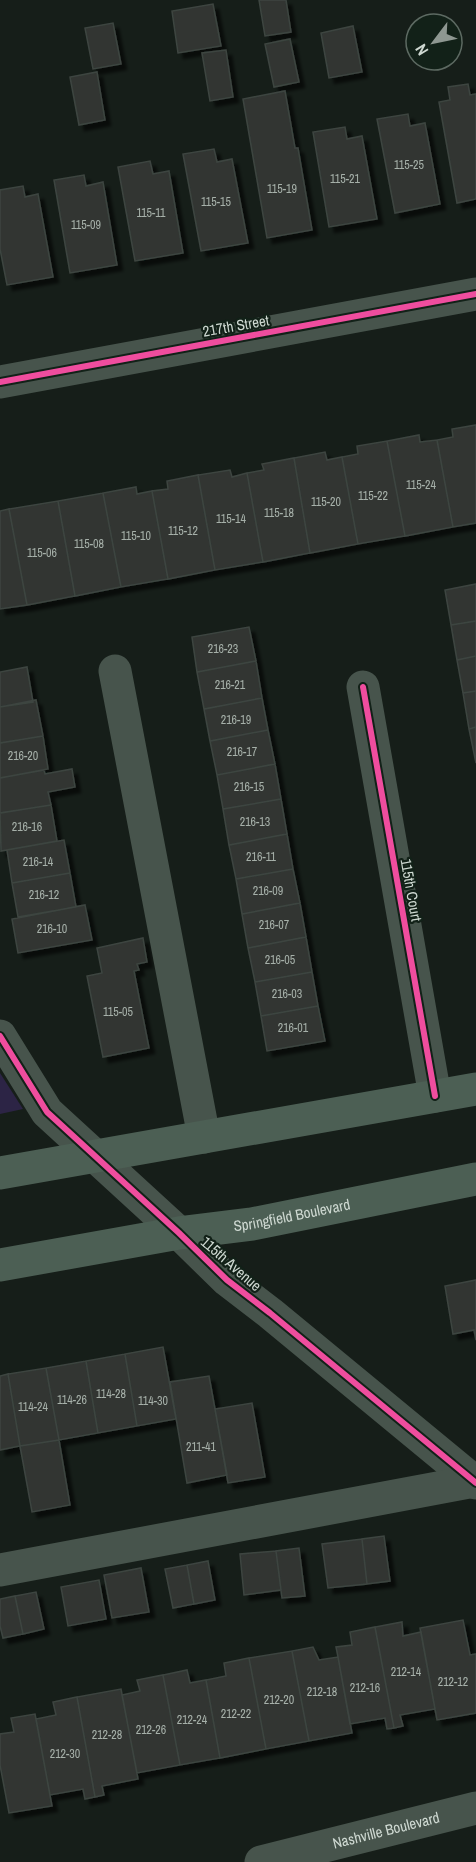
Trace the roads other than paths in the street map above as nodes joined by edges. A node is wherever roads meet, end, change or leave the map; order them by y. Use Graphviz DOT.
graph roads {
  1 [pos="476,294"];
  2 [pos="0,382"];
  3 [pos="115,671"];
  4 [pos="363,687"];
  5 [pos="0,1036"];
  6 [pos="476,1089"];
  7 [pos="435,1096"];
  8 [pos="204,1137"];
  9 [pos="96,1156"];
  10 [pos="0,1173"];
  11 [pos="476,1179"];
  12 [pos="179,1233"];
  13 [pos="0,1265"];
  14 [pos="475,1482"];
  15 [pos="0,1570"];
  16 [pos="476,1808"];
  17 [pos="264,1862"];
  1 -- 2 [label="street, 217th Street"];
  3 -- 8 [label="street"];
  4 -- 7 [label="street, 115th Court"];
  5 -- 9 [label="street, 115th Avenue"];
  6 -- 7 [label="main road"];
  7 -- 8 [label="main road"];
  8 -- 9 [label="main road"];
  9 -- 10 [label="main road"];
  9 -- 12 [label="street, 115th Avenue"];
  11 -- 12 [label="main road, Springfield Boulevard"];
  12 -- 13 [label="main road, Springfield Boulevard"];
  12 -- 14 [label="street, 115th Avenue"];
  14 -- 15 [label="street"];
  16 -- 17 [label="street, Nashville Boulevard"];
}
